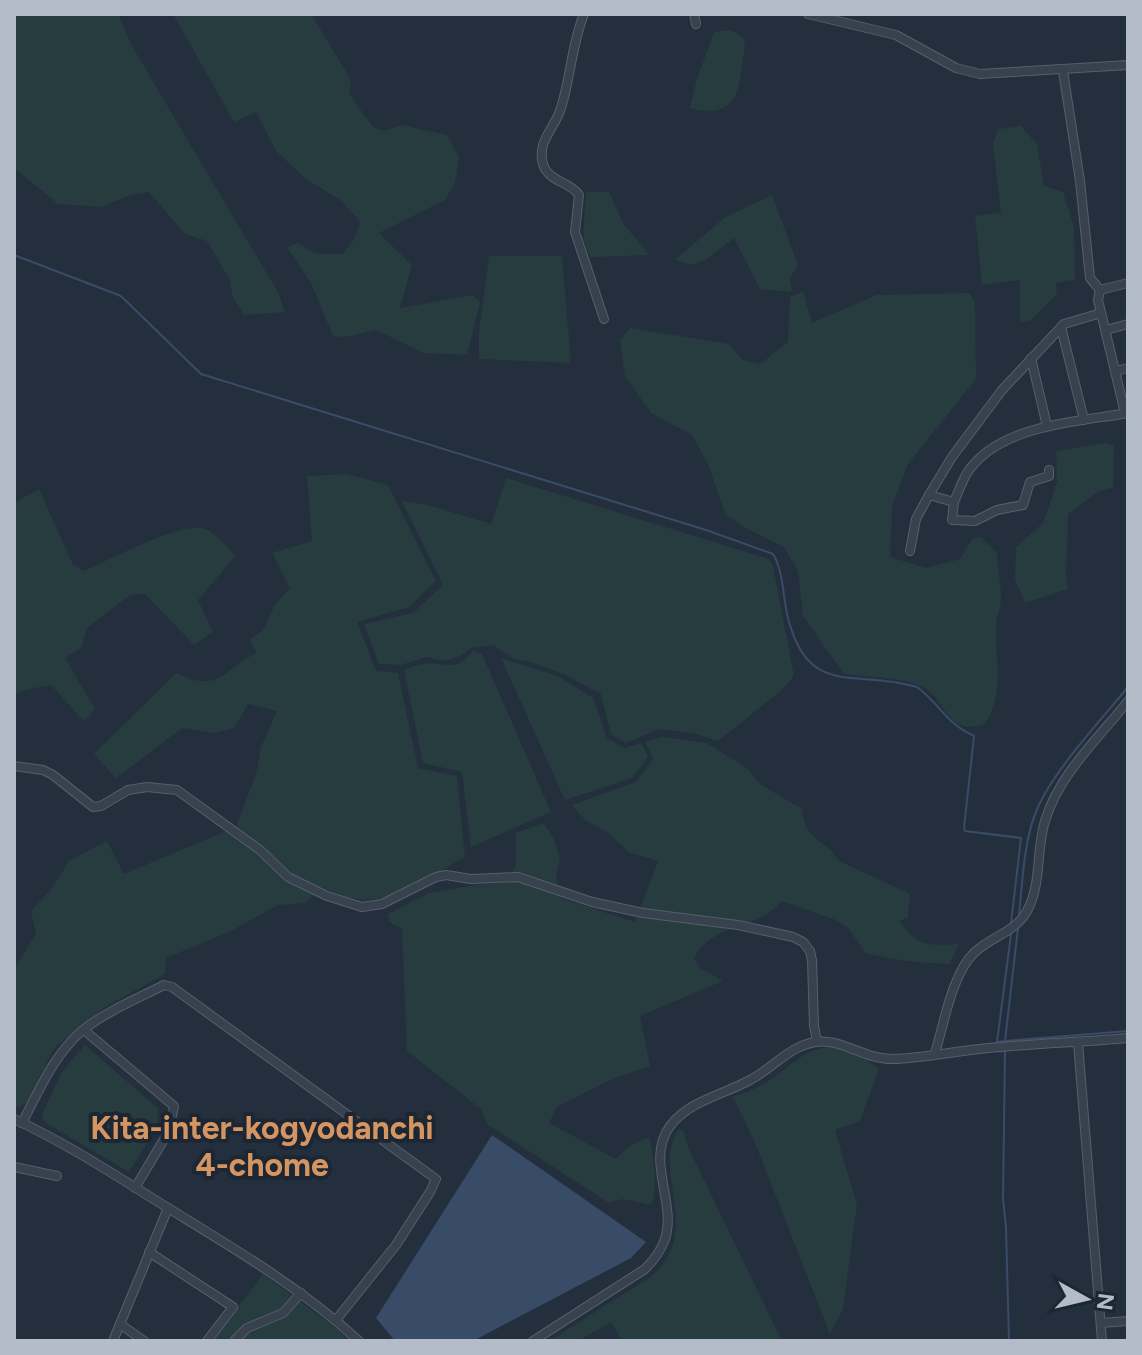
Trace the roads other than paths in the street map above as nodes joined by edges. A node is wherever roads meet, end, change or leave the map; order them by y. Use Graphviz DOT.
graph roads {
  1 [pos="584,14"];
  2 [pos="694,14"];
  3 [pos="808,14"];
  4 [pos="696,24"];
  5 [pos="1128,65"];
  6 [pos="1063,71"];
  7 [pos="1128,283"];
  8 [pos="1100,290"];
  9 [pos="1101,313"];
  10 [pos="604,319"];
  11 [pos="1128,324"];
  12 [pos="1061,327"];
  13 [pos="1106,330"];
  14 [pos="1031,358"];
  15 [pos="1128,368"];
  16 [pos="1116,371"];
  17 [pos="1127,413"];
  18 [pos="1084,420"];
  19 [pos="1047,426"];
  20 [pos="1049,470"];
  21 [pos="929,495"];
  22 [pos="954,502"];
  23 [pos="910,551"];
  24 [pos="1128,701"];
  25 [pos="14,766"];
  26 [pos="84,1030"];
  27 [pos="1128,1038"];
  28 [pos="817,1041"];
  29 [pos="1078,1043"];
  30 [pos="935,1053"];
  31 [pos="18,1121"];
  32 [pos="14,1167"];
  33 [pos="57,1176"];
  34 [pos="135,1188"];
  35 [pos="168,1208"];
  36 [pos="149,1252"];
  37 [pos="301,1293"];
  38 [pos="336,1320"];
  39 [pos="1128,1321"];
  40 [pos="1101,1323"];
  41 [pos="120,1324"];
  42 [pos="113,1341"];
  43 [pos="144,1341"];
  44 [pos="207,1341"];
  45 [pos="234,1341"];
  46 [pos="359,1341"];
  47 [pos="533,1341"];
  48 [pos="1102,1341"];
  1 -- 10 [label="street"];
  2 -- 4 [label="street"];
  3 -- 6 [label="street"];
  5 -- 6 [label="street"];
  6 -- 8 [label="street"];
  7 -- 8 [label="street"];
  8 -- 9 [label="street"];
  9 -- 12 [label="street"];
  9 -- 13 [label="street"];
  11 -- 13 [label="street"];
  12 -- 14 [label="street"];
  12 -- 18 [label="street"];
  13 -- 16 [label="street"];
  14 -- 19 [label="street"];
  14 -- 21 [label="street"];
  15 -- 16 [label="street"];
  16 -- 17 [label="street"];
  17 -- 18 [label="street"];
  18 -- 19 [label="street"];
  19 -- 22 [label="street"];
  20 -- 22 [label="street"];
  21 -- 22 [label="street"];
  21 -- 23 [label="street"];
  24 -- 30 [label="street"];
  25 -- 28 [label="street"];
  26 -- 31 [label="street"];
  26 -- 34 [label="street"];
  26 -- 38 [label="street"];
  27 -- 29 [label="street"];
  28 -- 30 [label="street"];
  28 -- 47 [label="street"];
  29 -- 30 [label="street"];
  29 -- 40 [label="street"];
  31 -- 34 [label="street"];
  32 -- 33 [label="street"];
  34 -- 35 [label="street"];
  35 -- 36 [label="street"];
  35 -- 37 [label="street"];
  36 -- 41 [label="street"];
  36 -- 44 [label="street"];
  37 -- 38 [label="street"];
  37 -- 45 [label="street"];
  38 -- 46 [label="street"];
  39 -- 40 [label="street"];
  40 -- 48 [label="street"];
  41 -- 42 [label="street"];
  41 -- 43 [label="street"];
}
